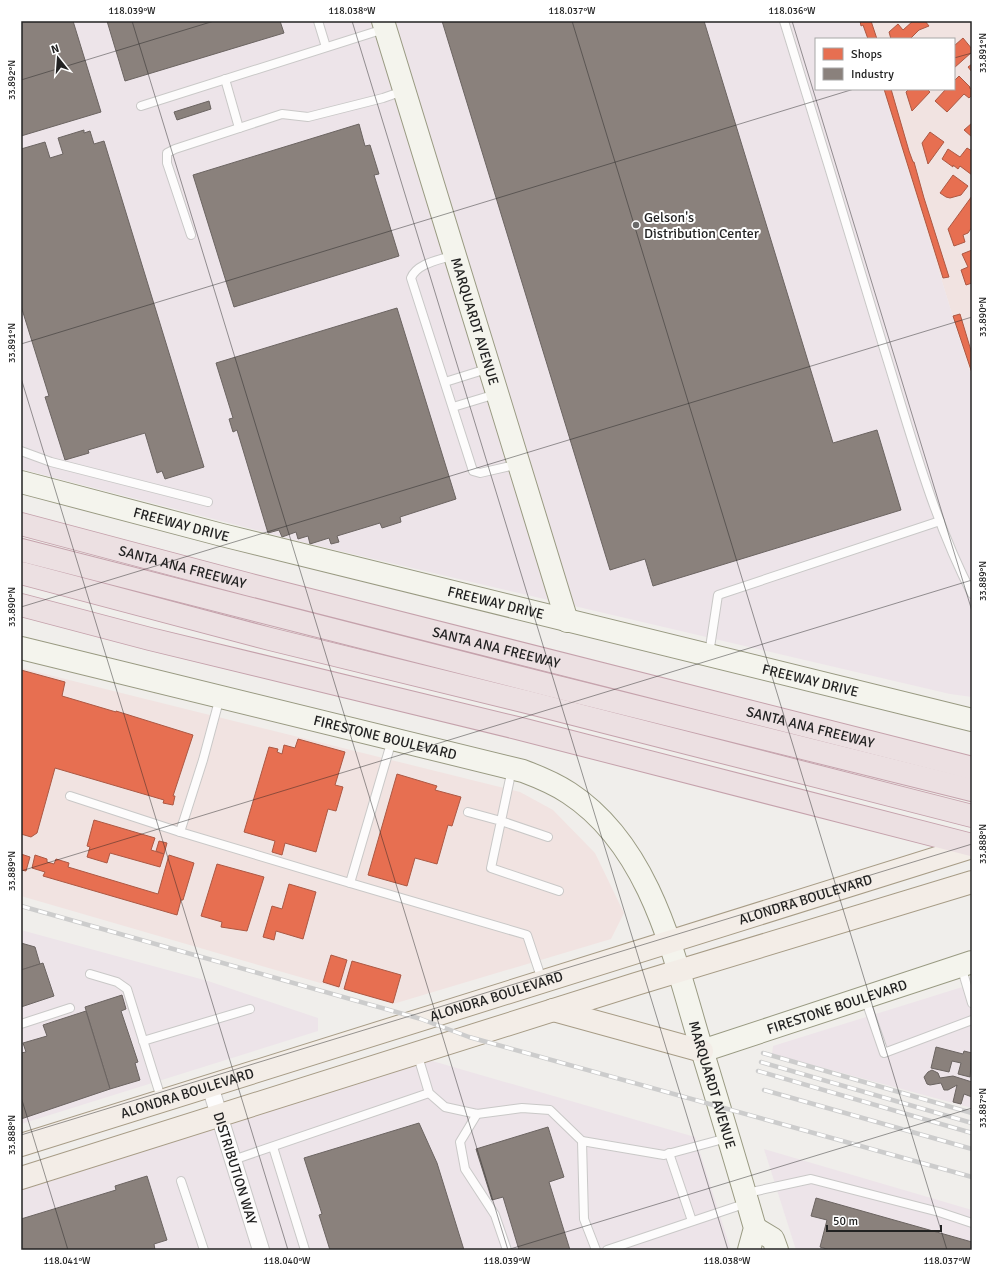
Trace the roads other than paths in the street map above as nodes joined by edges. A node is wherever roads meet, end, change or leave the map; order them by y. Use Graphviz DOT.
graph roads {
  1 [pos="318,21"];
  2 [pos="784,21"];
  3 [pos="384,25"];
  4 [pos="326,47"];
  5 [pos="225,79"];
  6 [pos="404,90"];
  7 [pos="141,106"];
  8 [pos="239,128"];
  9 [pos="190,235"];
  10 [pos="455,255"];
  11 [pos="490,368"];
  12 [pos="445,382"];
  13 [pos="497,393"];
  14 [pos="452,408"];
  15 [pos="21,451"];
  16 [pos="519,464"];
  17 [pos="21,482"];
  18 [pos="208,502"];
  19 [pos="940,521"];
  20 [pos="21,524"];
  21 [pos="21,550"];
  22 [pos="21,573"];
  23 [pos="972,594"];
  24 [pos="21,605"];
  25 [pos="567,621"];
  26 [pos="21,648"];
  27 [pos="708,656"];
  28 [pos="220,696"];
  29 [pos="972,720"];
  30 [pos="392,739"];
  31 [pos="512,768"];
  32 [pos="972,768"];
  33 [pos="972,790"];
  34 [pos="70,796"];
  35 [pos="468,812"];
  36 [pos="972,816"];
  37 [pos="501,821"];
  38 [pos="180,832"];
  39 [pos="548,837"];
  40 [pos="972,846"];
  41 [pos="972,882"];
  42 [pos="350,883"];
  43 [pos="559,891"];
  44 [pos="669,941"];
  45 [pos="966,964"];
  46 [pos="678,972"];
  47 [pos="90,974"];
  48 [pos="542,981"];
  49 [pos="865,997"];
  50 [pos="972,1003"];
  51 [pos="70,1008"];
  52 [pos="250,1009"];
  53 [pos="553,1010"];
  54 [pos="972,1020"];
  55 [pos="21,1024"];
  56 [pos="143,1041"];
  57 [pos="702,1051"];
  58 [pos="417,1053"];
  59 [pos="210,1086"];
  60 [pos="429,1093"];
  61 [pos="162,1101"];
  62 [pos="477,1114"];
  63 [pos="219,1115"];
  64 [pos="728,1138"];
  65 [pos="582,1141"];
  66 [pos="21,1145"];
  67 [pos="273,1147"];
  68 [pos="669,1153"];
  69 [pos="233,1160"];
  70 [pos="21,1178"];
  71 [pos="181,1181"];
  72 [pos="746,1198"];
  73 [pos="692,1222"];
  74 [pos="972,1223"];
  75 [pos="756,1228"];
  76 [pos="204,1250"];
  77 [pos="261,1250"];
  78 [pos="305,1250"];
  79 [pos="507,1250"];
  80 [pos="596,1250"];
  81 [pos="607,1250"];
  82 [pos="749,1250"];
  83 [pos="777,1250"];
  1 -- 4 [label="lane"];
  2 -- 19 [label="lane"];
  3 -- 4 [label="lane"];
  3 -- 6 [label="street, MARQUARDT AVENUE"];
  4 -- 5 [label="lane"];
  5 -- 7 [label="lane"];
  5 -- 8 [label="lane"];
  6 -- 8 [label="lane"];
  6 -- 10 [label="street, MARQUARDT AVENUE"];
  8 -- 9 [label="lane"];
  10 -- 11 [label="street, MARQUARDT AVENUE"];
  10 -- 12 [label="lane"];
  11 -- 12 [label="lane"];
  11 -- 13 [label="street, MARQUARDT AVENUE"];
  12 -- 14 [label="lane"];
  13 -- 14 [label="lane"];
  13 -- 16 [label="street, MARQUARDT AVENUE"];
  14 -- 16 [label="lane"];
  15 -- 18 [label="lane"];
  16 -- 25 [label="street, MARQUARDT AVENUE"];
  17 -- 25 [label="street, FREEWAY DRIVE"];
  19 -- 23 [label="lane"];
  19 -- 27 [label="lane"];
  20 -- 32 [label="highway, SANTA ANA FREEWAY"];
  21 -- 33 [label="highway"];
  22 -- 36 [label="highway"];
  24 -- 40 [label="highway"];
  25 -- 27 [label="street, FREEWAY DRIVE"];
  26 -- 28 [label="street, FIRESTONE BOULEVARD"];
  27 -- 29 [label="street, FREEWAY DRIVE"];
  28 -- 30 [label="street, FIRESTONE BOULEVARD"];
  28 -- 38 [label="lane"];
  30 -- 31 [label="street, FIRESTONE BOULEVARD"];
  30 -- 42 [label="lane"];
  31 -- 37 [label="lane"];
  31 -- 44 [label="street, FIRESTONE BOULEVARD"];
  34 -- 38 [label="lane"];
  35 -- 37 [label="lane"];
  37 -- 39 [label="lane"];
  37 -- 43 [label="lane"];
  38 -- 42 [label="lane"];
  40 -- 44 [label="main road, ALONDRA BOULEVARD"];
  41 -- 46 [label="main road"];
  42 -- 48 [label="lane"];
  44 -- 46 [label="street, MARQUARDT AVENUE"];
  44 -- 48 [label="main road, ALONDRA BOULEVARD"];
  45 -- 49 [label="street, FIRESTONE BOULEVARD"];
  45 -- 50 [label="lane"];
  46 -- 53 [label="main road"];
  46 -- 57 [label="street, MARQUARDT AVENUE"];
  47 -- 56 [label="lane"];
  48 -- 59 [label="main road, ALONDRA BOULEVARD"];
  49 -- 54 [label="lane"];
  49 -- 57 [label="street, FIRESTONE BOULEVARD"];
  51 -- 55 [label="lane"];
  52 -- 56 [label="lane"];
  53 -- 57 [label="main road"];
  53 -- 58 [label="main road"];
  56 -- 61 [label="lane"];
  57 -- 64 [label="street, MARQUARDT AVENUE"];
  58 -- 60 [label="lane"];
  58 -- 63 [label="main road"];
  59 -- 61 [label="main road, ALONDRA BOULEVARD"];
  59 -- 63 [label="street, DISTRIBUTION WAY"];
  60 -- 62 [label="lane"];
  60 -- 67 [label="lane"];
  61 -- 66 [label="main road, ALONDRA BOULEVARD"];
  62 -- 65 [label="lane"];
  62 -- 79 [label="lane"];
  63 -- 69 [label="street, DISTRIBUTION WAY"];
  63 -- 70 [label="main road"];
  64 -- 68 [label="lane"];
  64 -- 72 [label="street, MARQUARDT AVENUE"];
  65 -- 68 [label="lane"];
  65 -- 80 [label="lane"];
  67 -- 69 [label="lane"];
  67 -- 78 [label="lane"];
  68 -- 73 [label="lane"];
  69 -- 77 [label="street, DISTRIBUTION WAY"];
  71 -- 76 [label="lane"];
  72 -- 73 [label="lane"];
  72 -- 74 [label="lane"];
  72 -- 75 [label="street, MARQUARDT AVENUE"];
  73 -- 81 [label="lane"];
  75 -- 82 [label="street"];
  75 -- 83 [label="street"];
}
